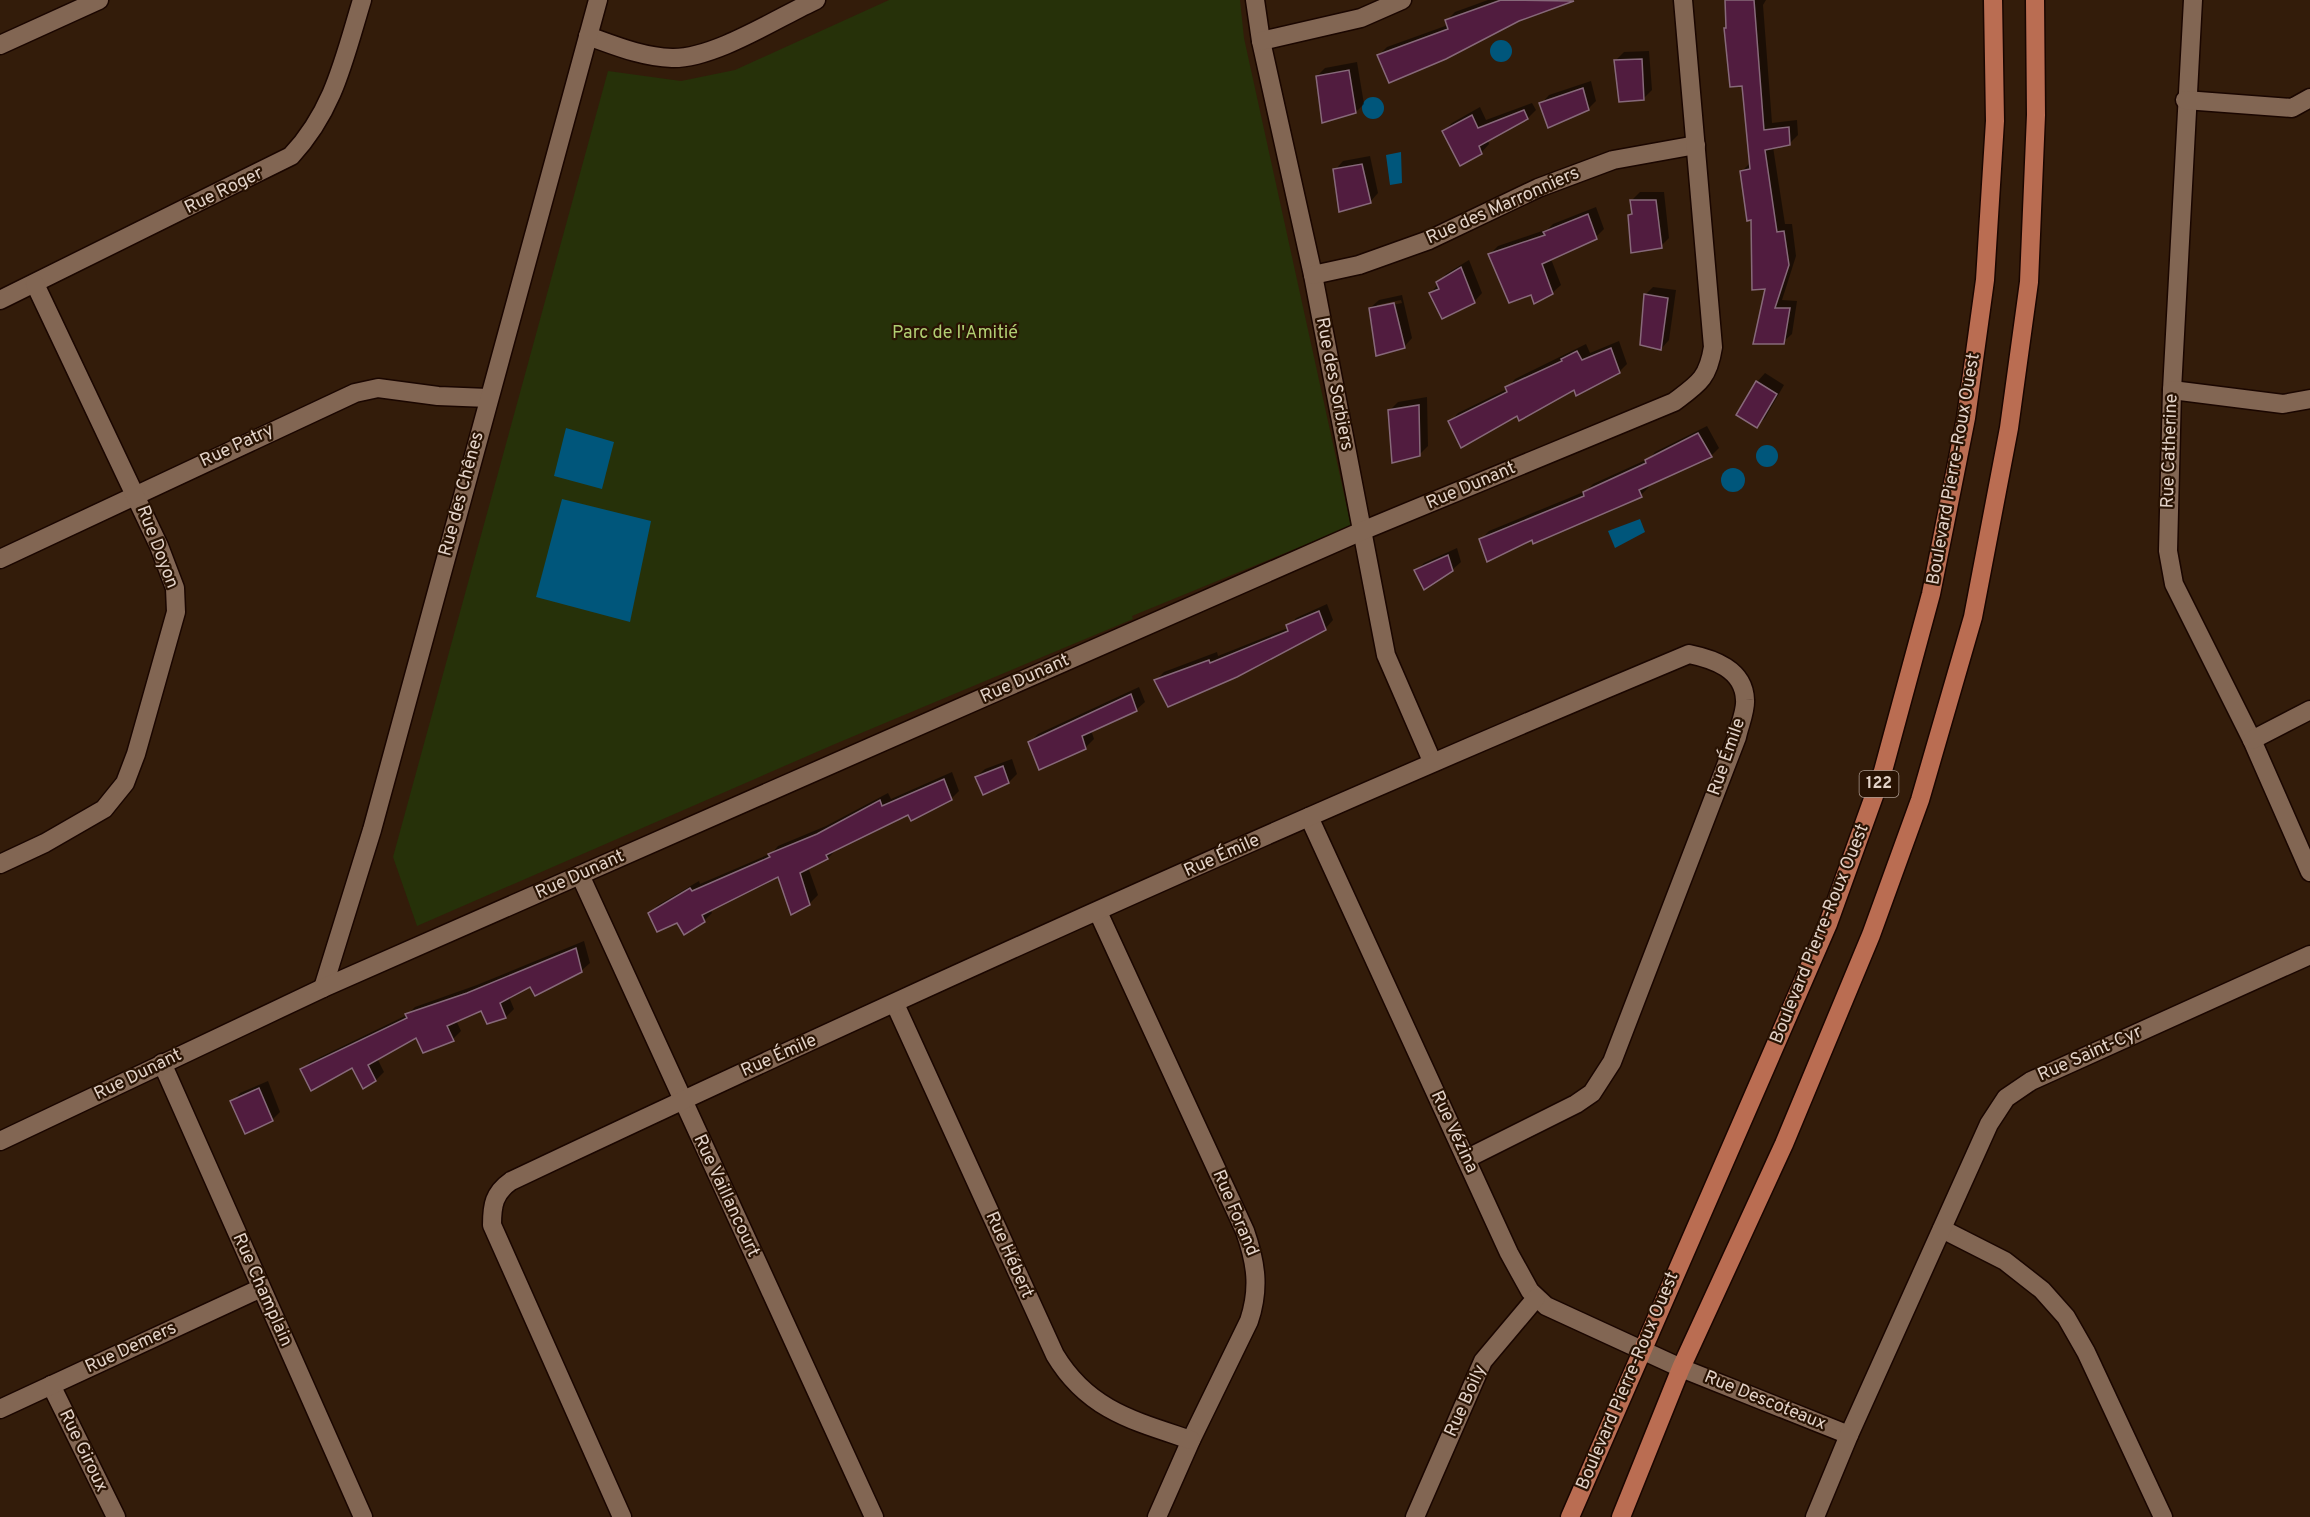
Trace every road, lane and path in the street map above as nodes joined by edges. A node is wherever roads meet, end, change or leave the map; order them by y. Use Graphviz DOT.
graph roads {
  1 [pos="99,0"];
  2 [pos="362,0"];
  3 [pos="598,0"];
  4 [pos="816,0"];
  5 [pos="1255,0"];
  6 [pos="1402,0"];
  7 [pos="1683,0"];
  8 [pos="1993,0"];
  9 [pos="2035,0"];
  10 [pos="2193,0"];
  11 [pos="62,8"];
  12 [pos="588,36"];
  13 [pos="1261,41"];
  14 [pos="0,45"];
  15 [pos="2310,98"];
  16 [pos="2185,100"];
  17 [pos="1696,145"];
  18 [pos="1312,274"];
  19 [pos="34,284"];
  20 [pos="0,300"];
  21 [pos="2172,390"];
  22 [pos="488,398"];
  23 [pos="2310,399"];
  24 [pos="136,493"];
  25 [pos="1362,531"];
  26 [pos="0,559"];
  27 [pos="2310,710"];
  28 [pos="2252,740"];
  29 [pos="1432,761"];
  30 [pos="1309,817"];
  31 [pos="0,864"];
  32 [pos="2310,872"];
  33 [pos="580,875"];
  34 [pos="1098,912"];
  35 [pos="2310,955"];
  36 [pos="323,988"];
  37 [pos="895,1004"];
  38 [pos="162,1063"];
  39 [pos="682,1100"];
  40 [pos="0,1141"];
  41 [pos="1466,1159"];
  42 [pos="1942,1229"];
  43 [pos="261,1288"];
  44 [pos="1536,1298"];
  45 [pos="1641,1350"];
  46 [pos="1681,1368"];
  47 [pos="51,1385"];
  48 [pos="0,1409"];
  49 [pos="1849,1435"];
  50 [pos="1191,1440"];
  51 [pos="116,1517"];
  52 [pos="363,1517"];
  53 [pos="622,1517"];
  54 [pos="874,1517"];
  55 [pos="1157,1517"];
  56 [pos="1415,1517"];
  57 [pos="1570,1517"];
  58 [pos="1621,1517"];
  59 [pos="1815,1517"];
  60 [pos="2163,1517"];
  1 -- 11 [label="street"];
  2 -- 19 [label="street, Rue Roger"];
  3 -- 12 [label="street, Rue des Chênes"];
  4 -- 12 [label="street"];
  5 -- 13 [label="street, Rue des Sorbiers"];
  6 -- 13 [label="street"];
  7 -- 17 [label="street, Rue Dunant"];
  8 -- 45 [label="main road, Boulevard Pierre-Roux Ouest / 122"];
  9 -- 46 [label="main road, 122"];
  10 -- 16 [label="street, Rue Catherine"];
  11 -- 14 [label="street"];
  12 -- 22 [label="street, Rue des Chênes"];
  13 -- 18 [label="street, Rue des Sorbiers"];
  15 -- 16 [label="street"];
  16 -- 21 [label="street, Rue Catherine"];
  17 -- 18 [label="street, Rue des Marronniers"];
  17 -- 25 [label="street, Rue Dunant"];
  18 -- 25 [label="street, Rue des Sorbiers"];
  19 -- 20 [label="street, Rue Roger"];
  19 -- 24 [label="street, Rue Doyon"];
  21 -- 23 [label="street"];
  21 -- 28 [label="street, Rue Catherine"];
  22 -- 24 [label="street, Rue Patry"];
  22 -- 36 [label="street, Rue des Chênes"];
  24 -- 26 [label="street, Rue Patry"];
  24 -- 31 [label="street, Rue Doyon"];
  25 -- 29 [label="street, Rue des Sorbiers"];
  25 -- 33 [label="street, Rue Dunant"];
  27 -- 28 [label="street"];
  28 -- 32 [label="street, Rue Catherine"];
  29 -- 30 [label="street, Rue Émile"];
  29 -- 41 [label="street, Rue Émile"];
  30 -- 34 [label="street, Rue Émile"];
  30 -- 41 [label="street, Rue Vézina"];
  33 -- 36 [label="street, Rue Dunant"];
  33 -- 39 [label="street, Rue Vaillancourt"];
  34 -- 37 [label="street, Rue Émile"];
  34 -- 50 [label="street, Rue Forand"];
  35 -- 42 [label="street, Rue Saint-Cyr"];
  36 -- 38 [label="street, Rue Dunant"];
  37 -- 39 [label="street, Rue Émile"];
  37 -- 50 [label="street, Rue Hébert"];
  38 -- 40 [label="street, Rue Dunant"];
  38 -- 43 [label="street, Rue Champlain"];
  39 -- 53 [label="street, Rue Émile"];
  39 -- 54 [label="street, Rue Vaillancourt"];
  41 -- 44 [label="street, Rue Vézina"];
  42 -- 49 [label="street, Rue Saint-Cyr"];
  42 -- 60 [label="street"];
  43 -- 47 [label="street, Rue Demers"];
  43 -- 52 [label="street, Rue Champlain"];
  44 -- 45 [label="street, Rue Vézina"];
  44 -- 56 [label="street, Rue Boily"];
  45 -- 46 [label="street, Rue Vézina"];
  45 -- 57 [label="main road, Boulevard Pierre-Roux Ouest / 122"];
  46 -- 49 [label="street, Rue Descoteaux"];
  46 -- 58 [label="main road, 122"];
  47 -- 48 [label="street, Rue Demers"];
  47 -- 51 [label="street, Rue Giroux"];
  49 -- 59 [label="street, Rue Saint-Cyr"];
  50 -- 55 [label="street, Rue Forand"];
}
